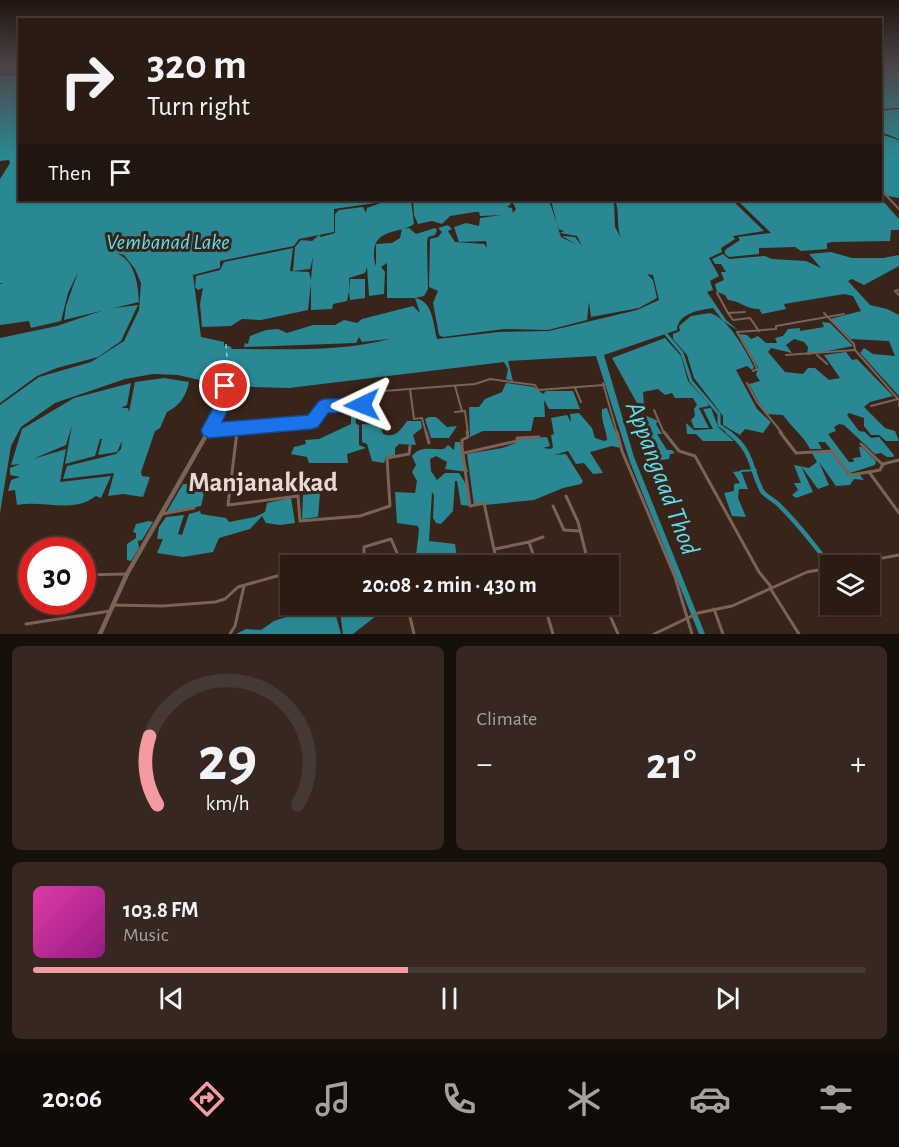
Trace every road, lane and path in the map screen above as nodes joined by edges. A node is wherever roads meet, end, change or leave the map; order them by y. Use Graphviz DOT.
graph roads {
  1 [pos="882,191"];
  2 [pos="899,210"];
  3 [pos="893,286"];
  4 [pos="897,290"];
  5 [pos="717,293"];
  6 [pos="899,295"];
  7 [pos="745,312"];
  8 [pos="728,313"];
  9 [pos="824,313"];
  10 [pos="844,314"];
  11 [pos="829,318"];
  12 [pos="759,331"];
  13 [pos="855,350"];
  14 [pos="817,355"];
  15 [pos="786,356"];
  16 [pos="827,364"];
  17 [pos="753,371"];
  18 [pos="747,383"];
  19 [pos="225,386"];
  20 [pos="455,386"];
  21 [pos="575,388"];
  22 [pos="410,389"];
  23 [pos="581,402"];
  24 [pos="899,402"];
  25 [pos="871,406"];
  26 [pos="462,411"];
  27 [pos="654,411"];
  28 [pos="455,412"];
  29 [pos="238,427"];
  30 [pos="209,430"];
  31 [pos="538,437"];
  32 [pos="429,443"];
  33 [pos="861,444"];
  34 [pos="410,446"];
  35 [pos="464,453"];
  36 [pos="899,460"];
  37 [pos="883,465"];
  38 [pos="869,472"];
  39 [pos="566,496"];
  40 [pos="553,506"];
  41 [pos="194,508"];
  42 [pos="899,513"];
  43 [pos="160,514"];
  44 [pos="580,531"];
  45 [pos="543,537"];
  46 [pos="529,542"];
  47 [pos="494,549"];
  48 [pos="364,555"];
  49 [pos="398,555"];
  50 [pos="492,555"];
  51 [pos="533,555"];
  52 [pos="586,555"];
  53 [pos="899,555"];
  54 [pos="880,558"];
  55 [pos="820,570"];
  56 [pos="127,574"];
  57 [pos="96,575"];
  58 [pos="280,575"];
  59 [pos="244,586"];
  60 [pos="771,588"];
  61 [pos="113,605"];
  62 [pos="714,609"];
  63 [pos="110,611"];
  64 [pos="410,615"];
  65 [pos="547,615"];
  66 [pos="610,615"];
  67 [pos="689,616"];
  68 [pos="26,624"];
  69 [pos="100,634"];
  70 [pos="230,634"];
  71 [pos="414,634"];
  72 [pos="553,634"];
  73 [pos="618,634"];
  74 [pos="654,634"];
  75 [pos="692,634"];
  76 [pos="723,634"];
  77 [pos="799,634"];
  1 -- 2 [label="street"];
  3 -- 4 [label="street"];
  4 -- 6 [label="street"];
  5 -- 8 [label="street"];
  7 -- 8 [label="street"];
  8 -- 12 [label="street"];
  9 -- 11 [label="street"];
  10 -- 11 [label="street"];
  11 -- 12 [label="street"];
  11 -- 13 [label="street"];
  12 -- 17 [label="street"];
  13 -- 14 [label="street"];
  13 -- 24 [label="street"];
  14 -- 15 [label="street"];
  14 -- 16 [label="street"];
  18 -- 38 [label="street"];
  19 -- 30 [label="street"];
  20 -- 21 [label="street"];
  20 -- 22 [label="street"];
  20 -- 26 [label="street"];
  21 -- 23 [label="street"];
  21 -- 67 [label="street"];
  22 -- 29 [label="street"];
  22 -- 32 [label="street"];
  24 -- 25 [label="street"];
  26 -- 28 [label="street"];
  26 -- 35 [label="street"];
  27 -- 60 [label="street"];
  29 -- 30 [label="street"];
  29 -- 34 [label="street"];
  30 -- 43 [label="street"];
  31 -- 35 [label="street"];
  33 -- 37 [label="street"];
  35 -- 47 [label="street"];
  36 -- 37 [label="street"];
  37 -- 38 [label="street"];
  38 -- 42 [label="street"];
  39 -- 44 [label="street"];
  40 -- 44 [label="street"];
  41 -- 43 [label="street"];
  43 -- 56 [label="street"];
  44 -- 52 [label="street"];
  45 -- 46 [label="street"];
  46 -- 47 [label="street"];
  46 -- 51 [label="street"];
  47 -- 50 [label="street"];
  48 -- 49 [label="street"];
  53 -- 54 [label="street"];
  55 -- 60 [label="street"];
  56 -- 57 [label="street"];
  56 -- 61 [label="street"];
  58 -- 59 [label="street"];
  59 -- 61 [label="street"];
  59 -- 70 [label="street"];
  60 -- 62 [label="street"];
  60 -- 77 [label="street"];
  61 -- 63 [label="street"];
  62 -- 67 [label="street"];
  62 -- 76 [label="street"];
  63 -- 68 [label="street"];
  63 -- 69 [label="street"];
  64 -- 71 [label="street"];
  65 -- 72 [label="street"];
  66 -- 73 [label="street"];
  67 -- 74 [label="street"];
  67 -- 75 [label="street"];
}
